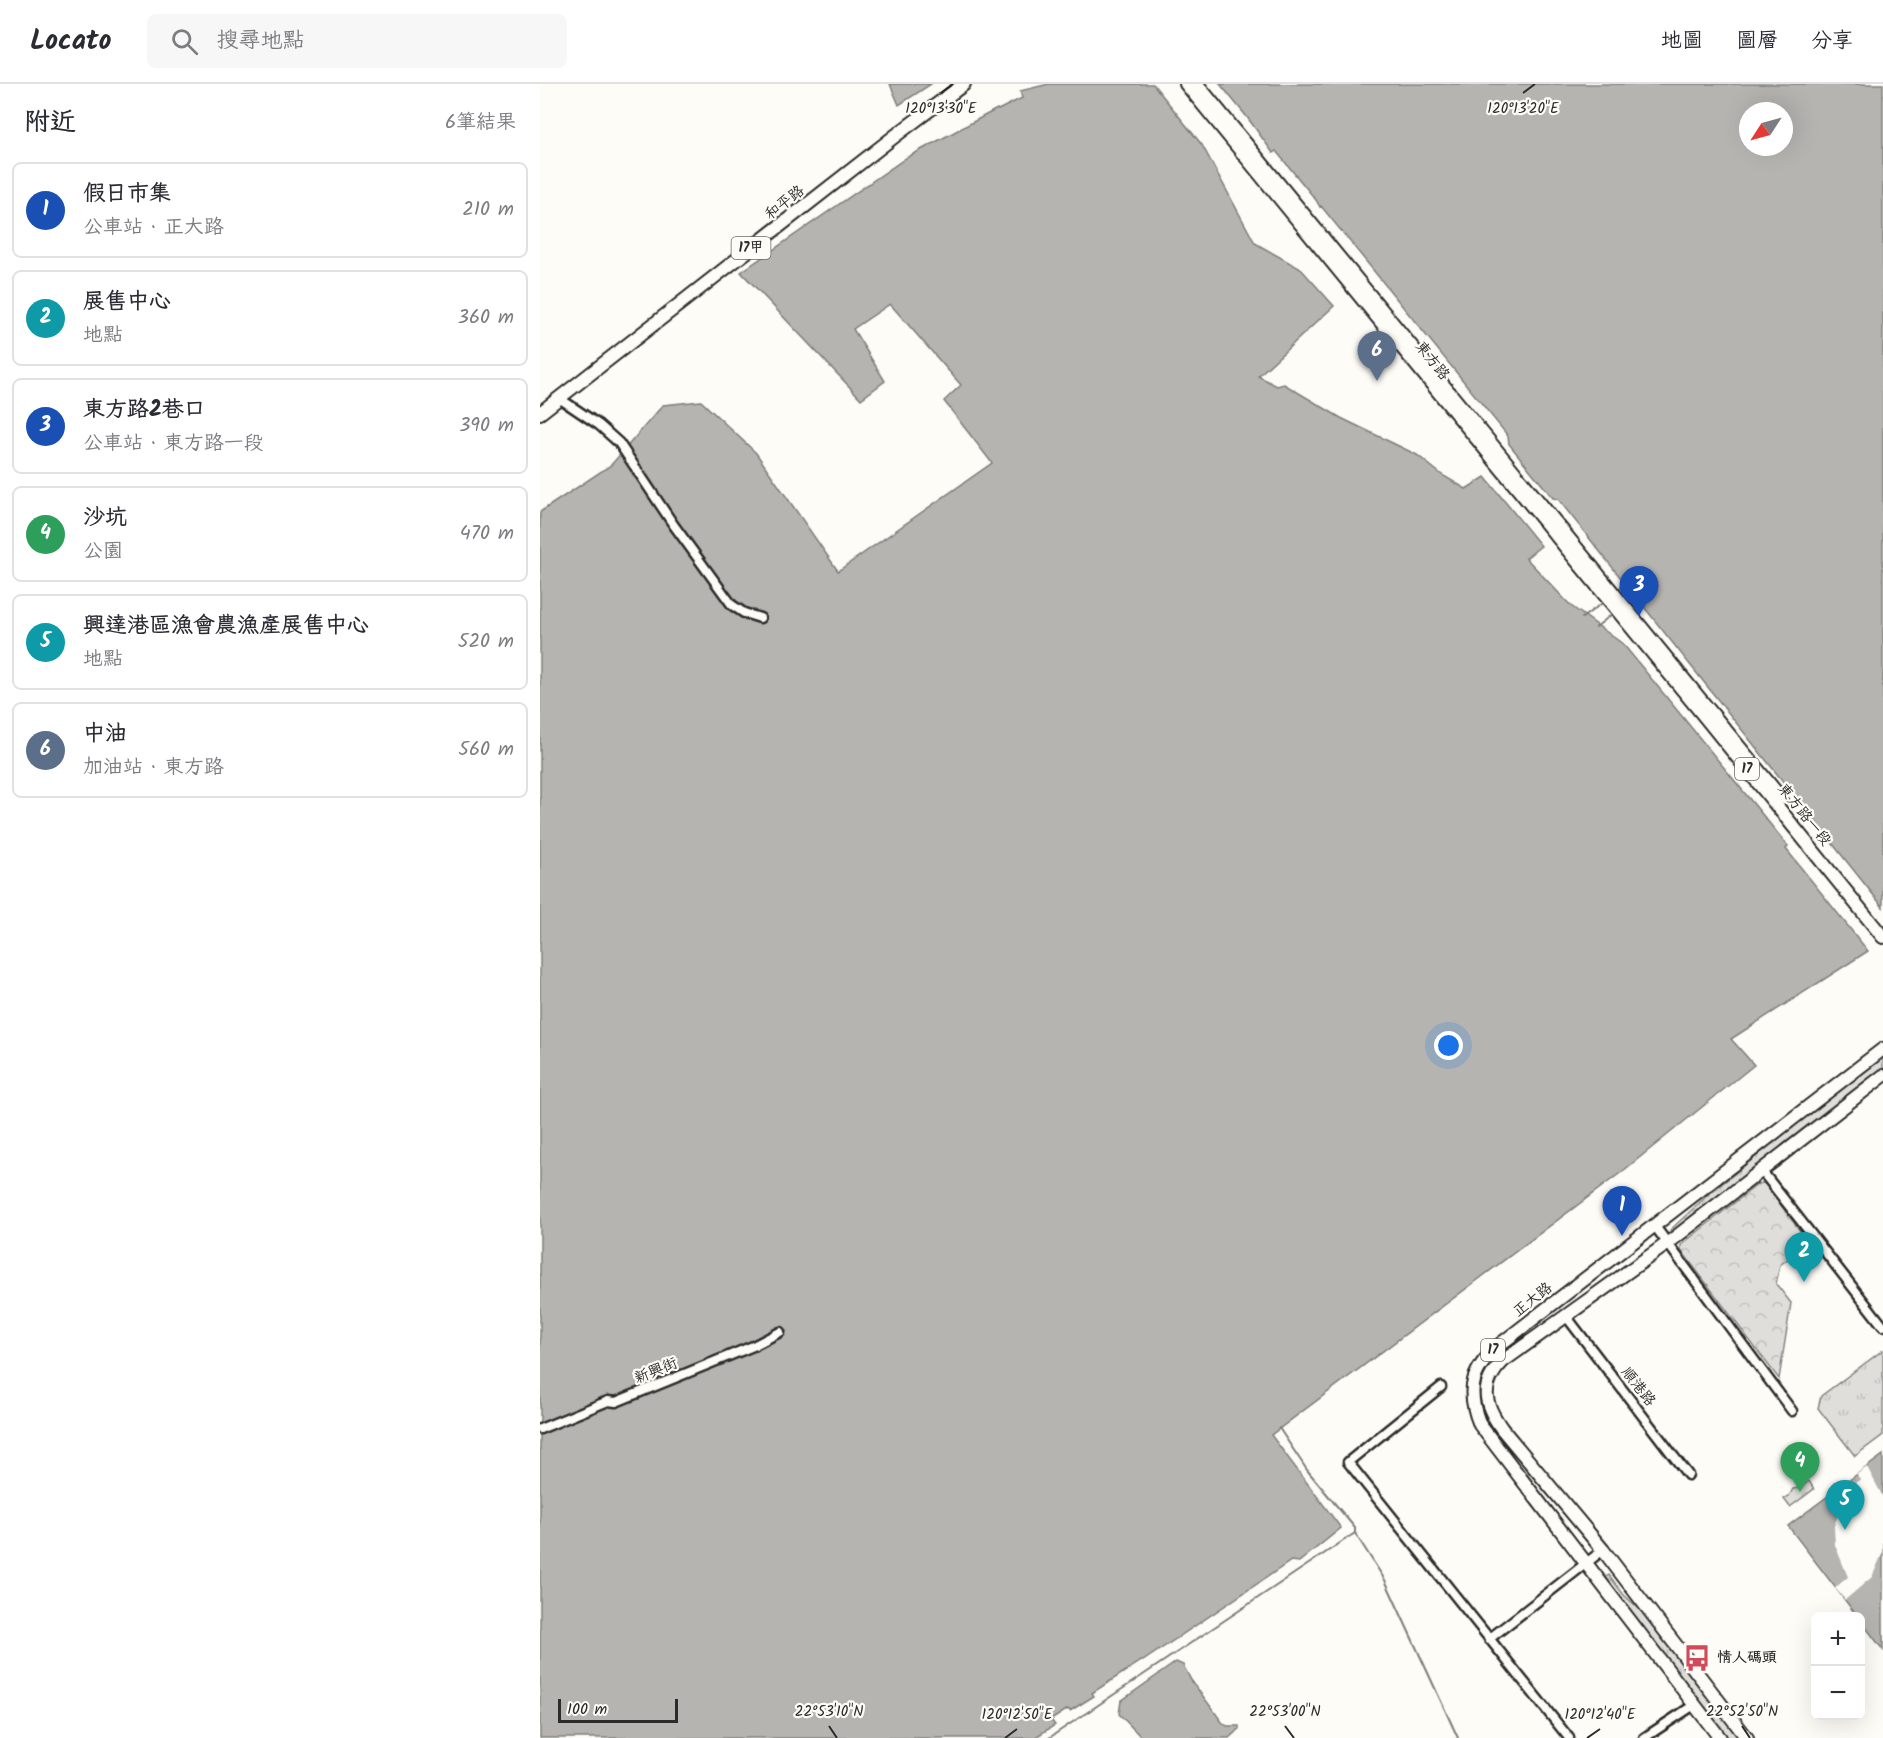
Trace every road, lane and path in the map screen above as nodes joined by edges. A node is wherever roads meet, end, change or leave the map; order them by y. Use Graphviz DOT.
graph roads {
  1 [pos="954,84"];
  2 [pos="964,84"];
  3 [pos="1186,84"];
  4 [pos="1197,84"];
  5 [pos="559,398"];
  6 [pos="540,404"];
  7 [pos="540,413"];
  8 [pos="1613,598"];
  9 [pos="760,618"];
  10 [pos="1883,925"];
  11 [pos="1883,937"];
  12 [pos="1883,1049"];
  13 [pos="1883,1076"];
  14 [pos="1761,1170"];
  15 [pos="1654,1225"];
  16 [pos="1668,1243"];
  17 [pos="1566,1316"];
  18 [pos="1883,1326"];
  19 [pos="780,1332"];
  20 [pos="1441,1387"];
  21 [pos="1792,1412"];
  22 [pos="540,1429"];
  23 [pos="1688,1475"];
  24 [pos="1603,1550"];
  25 [pos="1586,1563"];
  26 [pos="1489,1639"];
  27 [pos="1695,1705"];
  28 [pos="1569,1738"];
  29 [pos="1644,1738"];
  30 [pos="1720,1738"];
  31 [pos="1748,1738"];
  1 -- 6 [label="main road, 和平路 / 17甲"];
  2 -- 5 [label="main road, 和平路 / 17甲"];
  3 -- 8 [label="main road, 東方路 / 17"];
  4 -- 8 [label="main road, 東方路 / 17"];
  5 -- 7 [label="main road, 和平路 / 17甲"];
  5 -- 9 [label="street"];
  8 -- 10 [label="main road, 東方路一段 / 17"];
  8 -- 11 [label="main road, 東方路一段 / 17"];
  12 -- 15 [label="main road, 正大路 / 17"];
  13 -- 14 [label="main road, 正大路 / 17"];
  14 -- 16 [label="main road, 正大路 / 17"];
  14 -- 18 [label="street"];
  15 -- 16 [label="street"];
  15 -- 25 [label="main road, 正大路 / 17"];
  16 -- 17 [label="main road, 正大路 / 17"];
  16 -- 21 [label="street"];
  17 -- 23 [label="street, 順港路"];
  17 -- 24 [label="main road, 正大路 / 17"];
  19 -- 22 [label="street, 新興街"];
  20 -- 26 [label="street"];
  24 -- 25 [label="street"];
  24 -- 31 [label="main road, 正大路 / 17"];
  25 -- 26 [label="street"];
  25 -- 27 [label="main road, 正大路 / 17"];
  26 -- 28 [label="street"];
  27 -- 29 [label="street"];
  27 -- 30 [label="main road, 正大路 / 17"];
}
